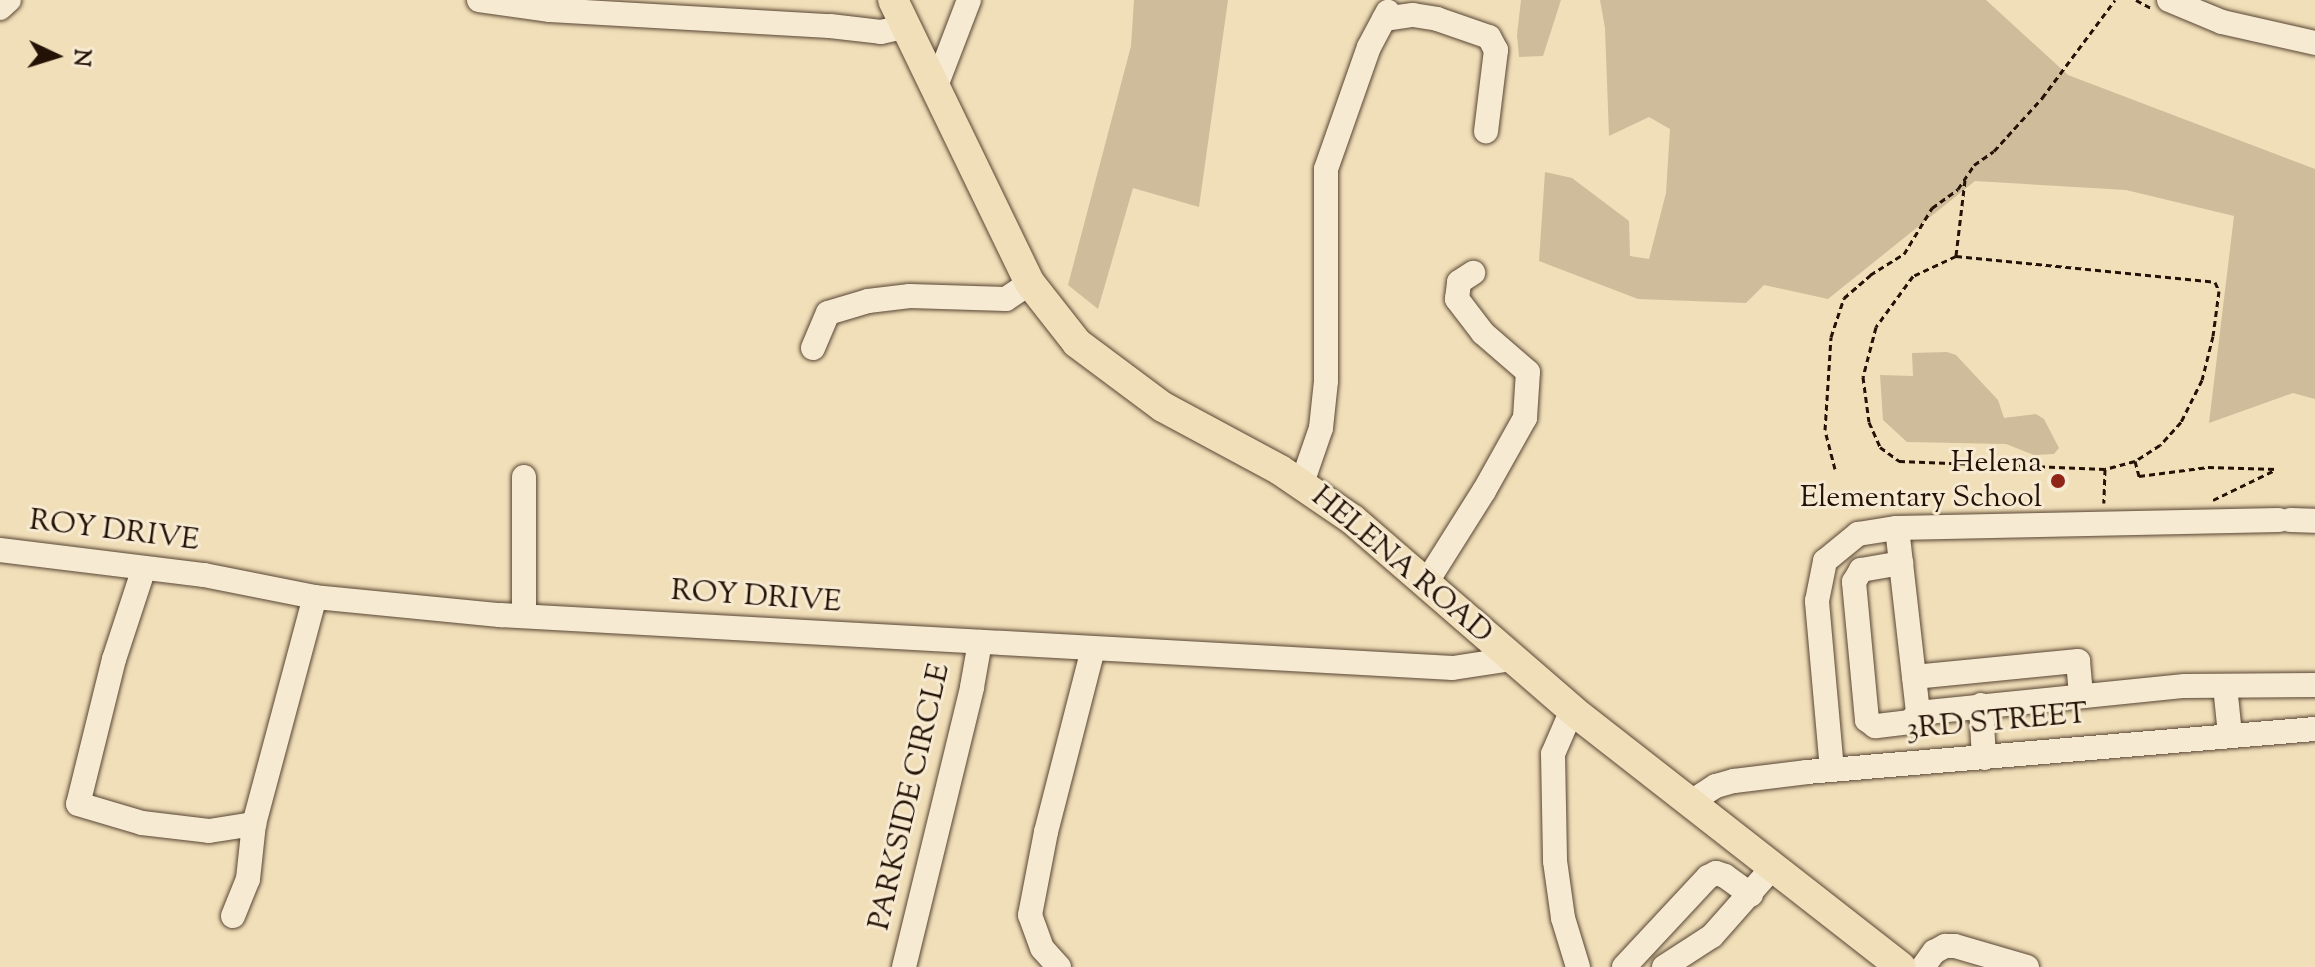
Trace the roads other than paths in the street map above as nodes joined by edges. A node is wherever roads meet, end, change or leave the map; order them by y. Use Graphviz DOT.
graph roads {
  1 [pos="9,0"];
  2 [pos="479,0"];
  3 [pos="893,0"];
  4 [pos="969,0"];
  5 [pos="2169,0"];
  6 [pos="0,8"];
  7 [pos="908,26"];
  8 [pos="2315,43"];
  9 [pos="936,86"];
  10 [pos="1486,131"];
  11 [pos="1473,273"];
  12 [pos="1030,283"];
  13 [pos="813,348"];
  14 [pos="524,477"];
  15 [pos="1302,483"];
  16 [pos="2315,521"];
  17 [pos="1897,528"];
  18 [pos="0,550"];
  19 [pos="1901,563"];
  20 [pos="144,568"];
  21 [pos="1426,583"];
  22 [pos="315,597"];
  23 [pos="524,616"];
  24 [pos="980,642"];
  25 [pos="1093,649"];
  26 [pos="1511,659"];
  27 [pos="1914,677"];
  28 [pos="2315,685"];
  29 [pos="2225,686"];
  30 [pos="2081,695"];
  31 [pos="1981,705"];
  32 [pos="1572,710"];
  33 [pos="1918,713"];
  34 [pos="2315,729"];
  35 [pos="2230,734"];
  36 [pos="1984,758"];
  37 [pos="1832,770"];
  38 [pos="1691,802"];
  39 [pos="254,824"];
  40 [pos="1774,866"];
  41 [pos="1751,895"];
  42 [pos="233,916"];
  43 [pos="904,967"];
  44 [pos="1059,967"];
  45 [pos="1578,967"];
  46 [pos="1624,967"];
  47 [pos="1664,967"];
  48 [pos="1901,967"];
  49 [pos="1923,967"];
  50 [pos="2027,967"];
  1 -- 6 [label="street"];
  2 -- 7 [label="street"];
  3 -- 7 [label="main road, HELENA ROAD"];
  4 -- 9 [label="street"];
  5 -- 8 [label="street"];
  7 -- 9 [label="main road, HELENA ROAD"];
  9 -- 12 [label="main road, HELENA ROAD"];
  10 -- 15 [label="street"];
  11 -- 21 [label="street"];
  12 -- 13 [label="street"];
  12 -- 15 [label="main road, HELENA ROAD"];
  14 -- 23 [label="street"];
  15 -- 21 [label="main road, HELENA ROAD"];
  16 -- 17 [label="street"];
  17 -- 19 [label="street"];
  17 -- 37 [label="street"];
  18 -- 20 [label="street, ROY DRIVE"];
  19 -- 27 [label="street"];
  19 -- 33 [label="street"];
  20 -- 22 [label="street, ROY DRIVE"];
  20 -- 39 [label="street"];
  21 -- 26 [label="main road, HELENA ROAD"];
  22 -- 23 [label="street, ROY DRIVE"];
  22 -- 39 [label="street"];
  23 -- 24 [label="street, ROY DRIVE"];
  24 -- 25 [label="street, ROY DRIVE"];
  24 -- 43 [label="street, PARKSIDE CIRCLE"];
  25 -- 26 [label="street, ROY DRIVE"];
  25 -- 44 [label="street"];
  26 -- 32 [label="main road, HELENA ROAD"];
  27 -- 30 [label="street"];
  27 -- 33 [label="street"];
  28 -- 29 [label="street"];
  29 -- 30 [label="street"];
  29 -- 35 [label="street"];
  30 -- 31 [label="street"];
  31 -- 33 [label="street"];
  31 -- 36 [label="street"];
  32 -- 38 [label="main road, HELENA ROAD"];
  32 -- 45 [label="street"];
  34 -- 35 [label="street, 3RD STREET"];
  35 -- 36 [label="street, 3RD STREET"];
  36 -- 37 [label="street, 3RD STREET"];
  37 -- 38 [label="street, 3RD STREET"];
  38 -- 40 [label="main road, HELENA ROAD"];
  39 -- 42 [label="street"];
  40 -- 41 [label="street"];
  40 -- 48 [label="main road, HELENA ROAD"];
  41 -- 46 [label="street"];
  41 -- 47 [label="street"];
  49 -- 50 [label="street"];
}
